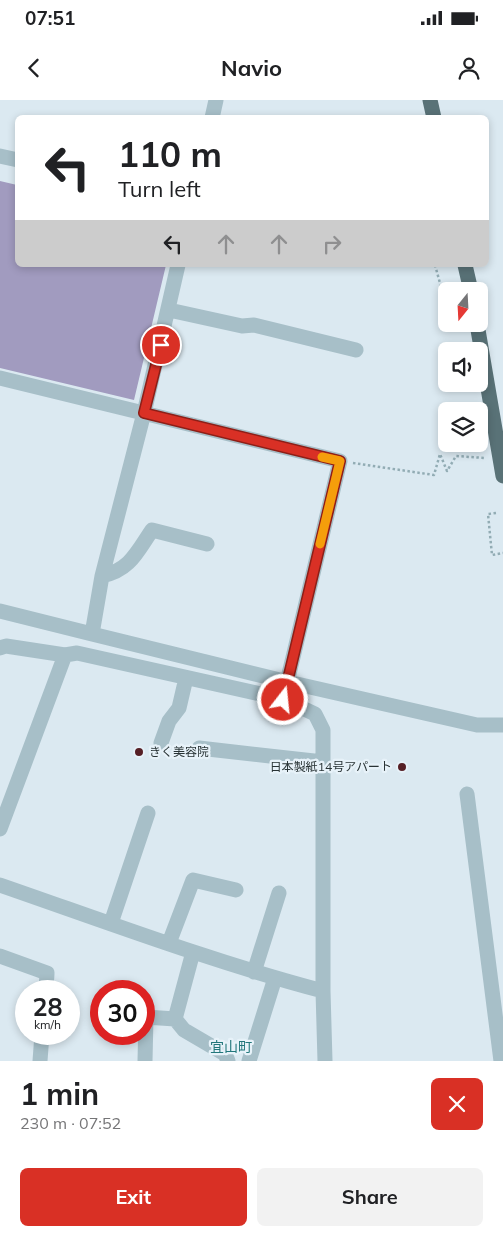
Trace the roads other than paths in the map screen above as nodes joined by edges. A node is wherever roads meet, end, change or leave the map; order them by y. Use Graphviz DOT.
graph roads {
  1 [pos="216,100"];
  2 [pos="430,100"];
  3 [pos="213,115"];
  4 [pos="433,115"];
  5 [pos="0,156"];
  6 [pos="15,159"];
  7 [pos="178,267"];
  8 [pos="465,267"];
  9 [pos="469,282"];
  10 [pos="169,310"];
  11 [pos="478,332"];
  12 [pos="356,350"];
  13 [pos="0,378"];
  14 [pos="144,413"];
  15 [pos="503,476"];
  16 [pos="206,544"];
  17 [pos="102,576"];
  18 [pos="0,610"];
  19 [pos="92,634"];
  20 [pos="0,648"];
  21 [pos="65,655"];
  22 [pos="186,678"];
  23 [pos="288,682"];
  24 [pos="283,700"];
  25 [pos="503,725"];
  26 [pos="162,743"];
  27 [pos="199,748"];
  28 [pos="323,762"];
  29 [pos="467,794"];
  30 [pos="148,814"];
  31 [pos="0,829"];
  32 [pos="0,885"];
  33 [pos="236,890"];
  34 [pos="279,893"];
  35 [pos="111,923"];
  36 [pos="169,943"];
  37 [pos="193,952"];
  38 [pos="0,956"];
  39 [pos="254,972"];
  40 [pos="275,978"];
  41 [pos="47,980"];
  42 [pos="323,991"];
  43 [pos="175,1019"];
  44 [pos="41,1045"];
  45 [pos="40,1061"];
  46 [pos="145,1061"];
  47 [pos="228,1061"];
  48 [pos="249,1061"];
  49 [pos="325,1061"];
  50 [pos="501,1061"];
  1 -- 3 [label="street"];
  2 -- 4 [label="main road"];
  5 -- 6 [label="street"];
  7 -- 10 [label="street"];
  8 -- 9 [label="main road"];
  10 -- 12 [label="street"];
  10 -- 14 [label="street"];
  11 -- 15 [label="main road"];
  13 -- 14 [label="street"];
  14 -- 17 [label="street"];
  14 -- 23 [label="street"];
  16 -- 17 [label="street"];
  17 -- 19 [label="street"];
  18 -- 19 [label="street"];
  19 -- 23 [label="street"];
  20 -- 21 [label="street"];
  21 -- 22 [label="street"];
  21 -- 31 [label="street"];
  22 -- 24 [label="street"];
  22 -- 26 [label="street"];
  23 -- 24 [label="street"];
  23 -- 25 [label="street"];
  24 -- 28 [label="street"];
  27 -- 28 [label="street"];
  28 -- 42 [label="street"];
  29 -- 50 [label="street"];
  30 -- 35 [label="street"];
  32 -- 35 [label="street"];
  33 -- 36 [label="street"];
  34 -- 39 [label="street"];
  35 -- 36 [label="street"];
  36 -- 37 [label="street"];
  37 -- 39 [label="street"];
  37 -- 43 [label="street"];
  38 -- 41 [label="street"];
  39 -- 40 [label="street"];
  40 -- 42 [label="street"];
  40 -- 48 [label="street"];
  42 -- 49 [label="street"];
  43 -- 46 [label="street"];
  43 -- 47 [label="street"];
  44 -- 45 [label="street"];
}
